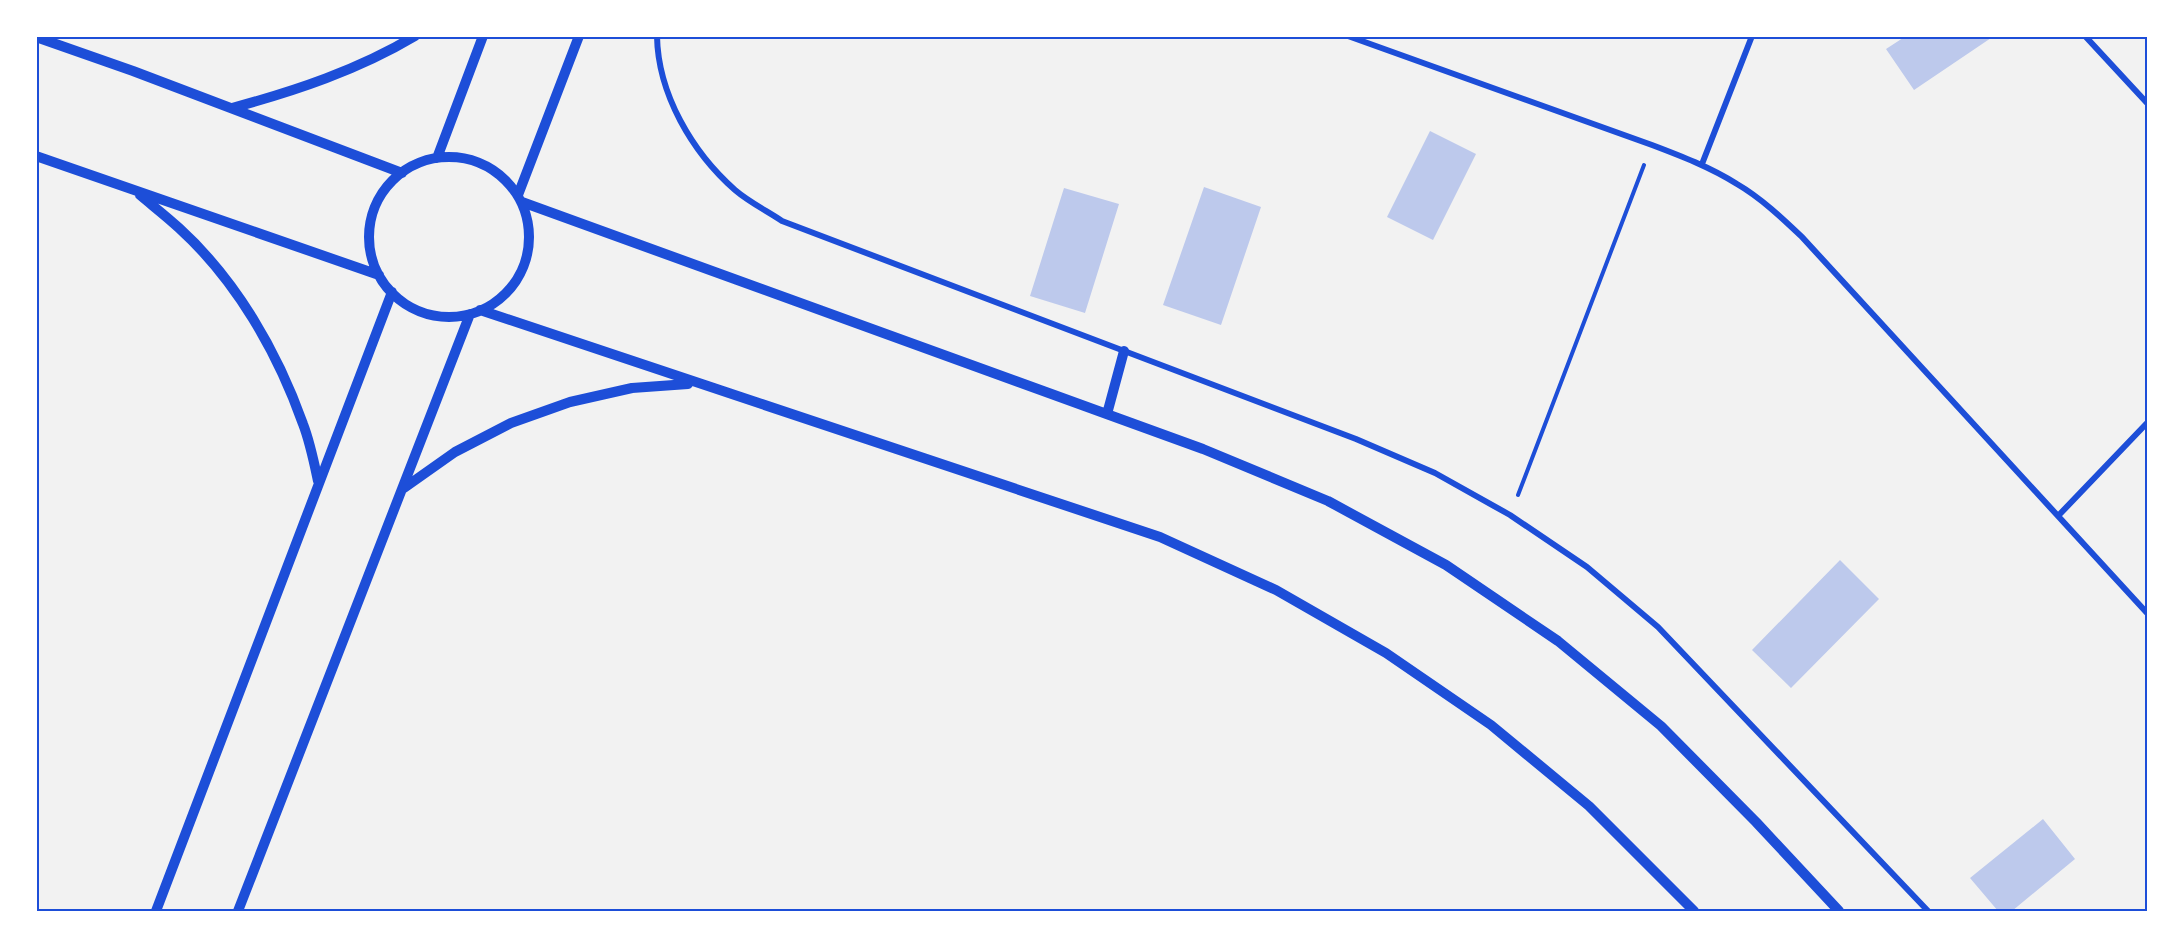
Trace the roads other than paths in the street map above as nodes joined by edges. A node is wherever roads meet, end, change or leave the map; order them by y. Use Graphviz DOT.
graph roads {
  1 [pos="415,36"];
  2 [pos="483,36"];
  3 [pos="579,36"];
  4 [pos="657,36"];
  5 [pos="1348,36"];
  6 [pos="1752,36"];
  7 [pos="36,37"];
  8 [pos="2088,37"];
  9 [pos="1367,39"];
  10 [pos="2147,103"];
  11 [pos="232,108"];
  12 [pos="36,156"];
  13 [pos="436,158"];
  14 [pos="1702,164"];
  15 [pos="402,172"];
  16 [pos="136,191"];
  17 [pos="520,199"];
  18 [pos="379,275"];
  19 [pos="392,292"];
  20 [pos="475,312"];
  21 [pos="1124,351"];
  22 [pos="695,383"];
  23 [pos="1107,414"];
  24 [pos="2147,423"];
  25 [pos="319,482"];
  26 [pos="403,488"];
  27 [pos="2058,516"];
  28 [pos="2147,613"];
  29 [pos="156,911"];
  30 [pos="238,911"];
  31 [pos="1694,911"];
  32 [pos="1839,911"];
  33 [pos="1928,911"];
  1 -- 11 [label="street"];
  2 -- 13 [label="street"];
  3 -- 17 [label="street"];
  4 -- 21 [label="street"];
  5 -- 9 [label="street"];
  6 -- 14 [label="street"];
  7 -- 11 [label="street"];
  8 -- 10 [label="street"];
  9 -- 14 [label="street"];
  11 -- 15 [label="street"];
  12 -- 16 [label="street"];
  13 -- 15 [label="street"];
  13 -- 17 [label="street"];
  14 -- 27 [label="street"];
  15 -- 18 [label="street"];
  16 -- 18 [label="street"];
  16 -- 25 [label="street"];
  17 -- 20 [label="street"];
  17 -- 23 [label="street"];
  18 -- 19 [label="street"];
  19 -- 20 [label="street"];
  19 -- 25 [label="street"];
  20 -- 22 [label="street"];
  20 -- 26 [label="street"];
  21 -- 23 [label="street"];
  21 -- 33 [label="street"];
  22 -- 26 [label="street"];
  22 -- 31 [label="street"];
  23 -- 32 [label="street"];
  24 -- 27 [label="street"];
  25 -- 29 [label="street"];
  26 -- 30 [label="street"];
  27 -- 28 [label="street"];
}
